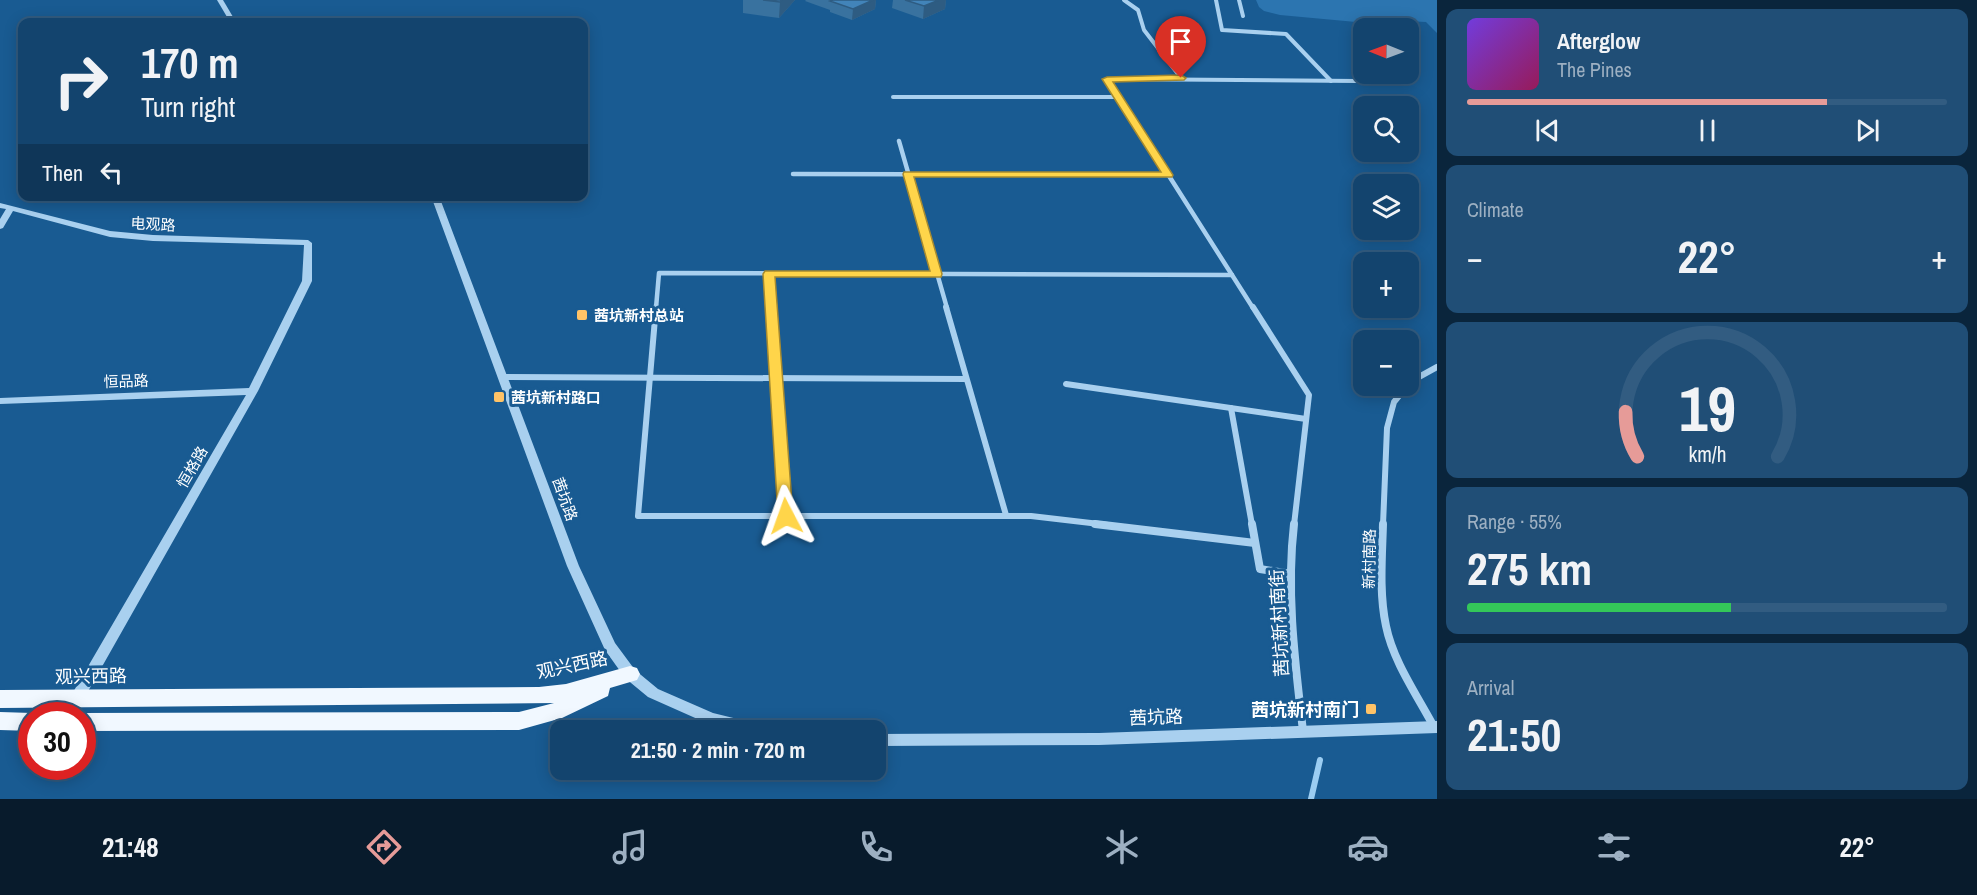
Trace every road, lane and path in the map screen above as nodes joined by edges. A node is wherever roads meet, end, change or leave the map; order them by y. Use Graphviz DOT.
graph roads {
  1 [pos="220,0"];
  2 [pos="1124,0"];
  3 [pos="1216,0"];
  4 [pos="1239,0"];
  5 [pos="1243,16"];
  6 [pos="231,18"];
  7 [pos="1181,78"];
  8 [pos="1331,81"];
  9 [pos="1353,81"];
  10 [pos="893,97"];
  11 [pos="1118,97"];
  12 [pos="899,141"];
  13 [pos="793,174"];
  14 [pos="908,174"];
  15 [pos="1168,175"];
  16 [pos="437,201"];
  17 [pos="0,205"];
  18 [pos="10,207"];
  19 [pos="0,226"];
  20 [pos="308,243"];
  21 [pos="769,274"];
  22 [pos="937,274"];
  23 [pos="1232,274"];
  24 [pos="1437,367"];
  25 [pos="1419,375"];
  26 [pos="502,377"];
  27 [pos="650,378"];
  28 [pos="776,378"];
  29 [pos="966,379"];
  30 [pos="1065,384"];
  31 [pos="253,391"];
  32 [pos="1399,396"];
  33 [pos="0,401"];
  34 [pos="1231,408"];
  35 [pos="1306,419"];
  36 [pos="1005,515"];
  37 [pos="786,516"];
  38 [pos="1255,543"];
  39 [pos="1291,574"];
  40 [pos="630,674"];
  41 [pos="77,698"];
  42 [pos="0,699"];
  43 [pos="715,720"];
  44 [pos="0,722"];
  45 [pos="18,722"];
  46 [pos="96,722"];
  47 [pos="1436,727"];
  48 [pos="1303,731"];
  49 [pos="886,740"];
  1 -- 6 [label="street"];
  2 -- 7 [label="street"];
  3 -- 8 [label="street"];
  4 -- 5 [label="street"];
  7 -- 8 [label="street"];
  7 -- 11 [label="street"];
  8 -- 9 [label="street"];
  10 -- 11 [label="street"];
  11 -- 15 [label="street, 茜坑新村南街"];
  12 -- 14 [label="street"];
  13 -- 14 [label="street"];
  14 -- 15 [label="street"];
  14 -- 22 [label="street"];
  15 -- 23 [label="street, 茜坑新村南街"];
  16 -- 26 [label="street, 茜坑路"];
  17 -- 18 [label="street, 电观路"];
  18 -- 19 [label="street"];
  18 -- 20 [label="street, 电观路"];
  20 -- 31 [label="street, 恒格路"];
  21 -- 22 [label="street"];
  21 -- 27 [label="street"];
  21 -- 28 [label="street"];
  22 -- 23 [label="street"];
  22 -- 29 [label="street"];
  23 -- 35 [label="street, 茜坑新村南街"];
  24 -- 25 [label="street, 新村南路"];
  26 -- 27 [label="street"];
  26 -- 40 [label="street, 茜坑路"];
  27 -- 28 [label="street"];
  27 -- 37 [label="street"];
  28 -- 29 [label="street"];
  28 -- 37 [label="street"];
  29 -- 36 [label="street"];
  30 -- 34 [label="street"];
  31 -- 33 [label="street, 恒品路"];
  31 -- 41 [label="street, 恒格路"];
  32 -- 47 [label="street, 新村南路"];
  34 -- 35 [label="street"];
  34 -- 38 [label="street"];
  35 -- 39 [label="street, 茜坑新村南街"];
  36 -- 37 [label="street"];
  36 -- 38 [label="street"];
  38 -- 39 [label="street"];
  39 -- 48 [label="street, 茜坑新村南街"];
  40 -- 41 [label="main road, 观兴西路"];
  40 -- 43 [label="street, 茜坑路"];
  40 -- 46 [label="main road, 观兴西路"];
  41 -- 42 [label="main road, 观兴西路"];
  44 -- 45 [label="main road"];
  47 -- 48 [label="street, 茜坑路"];
  48 -- 49 [label="street, 茜坑路"];
}
